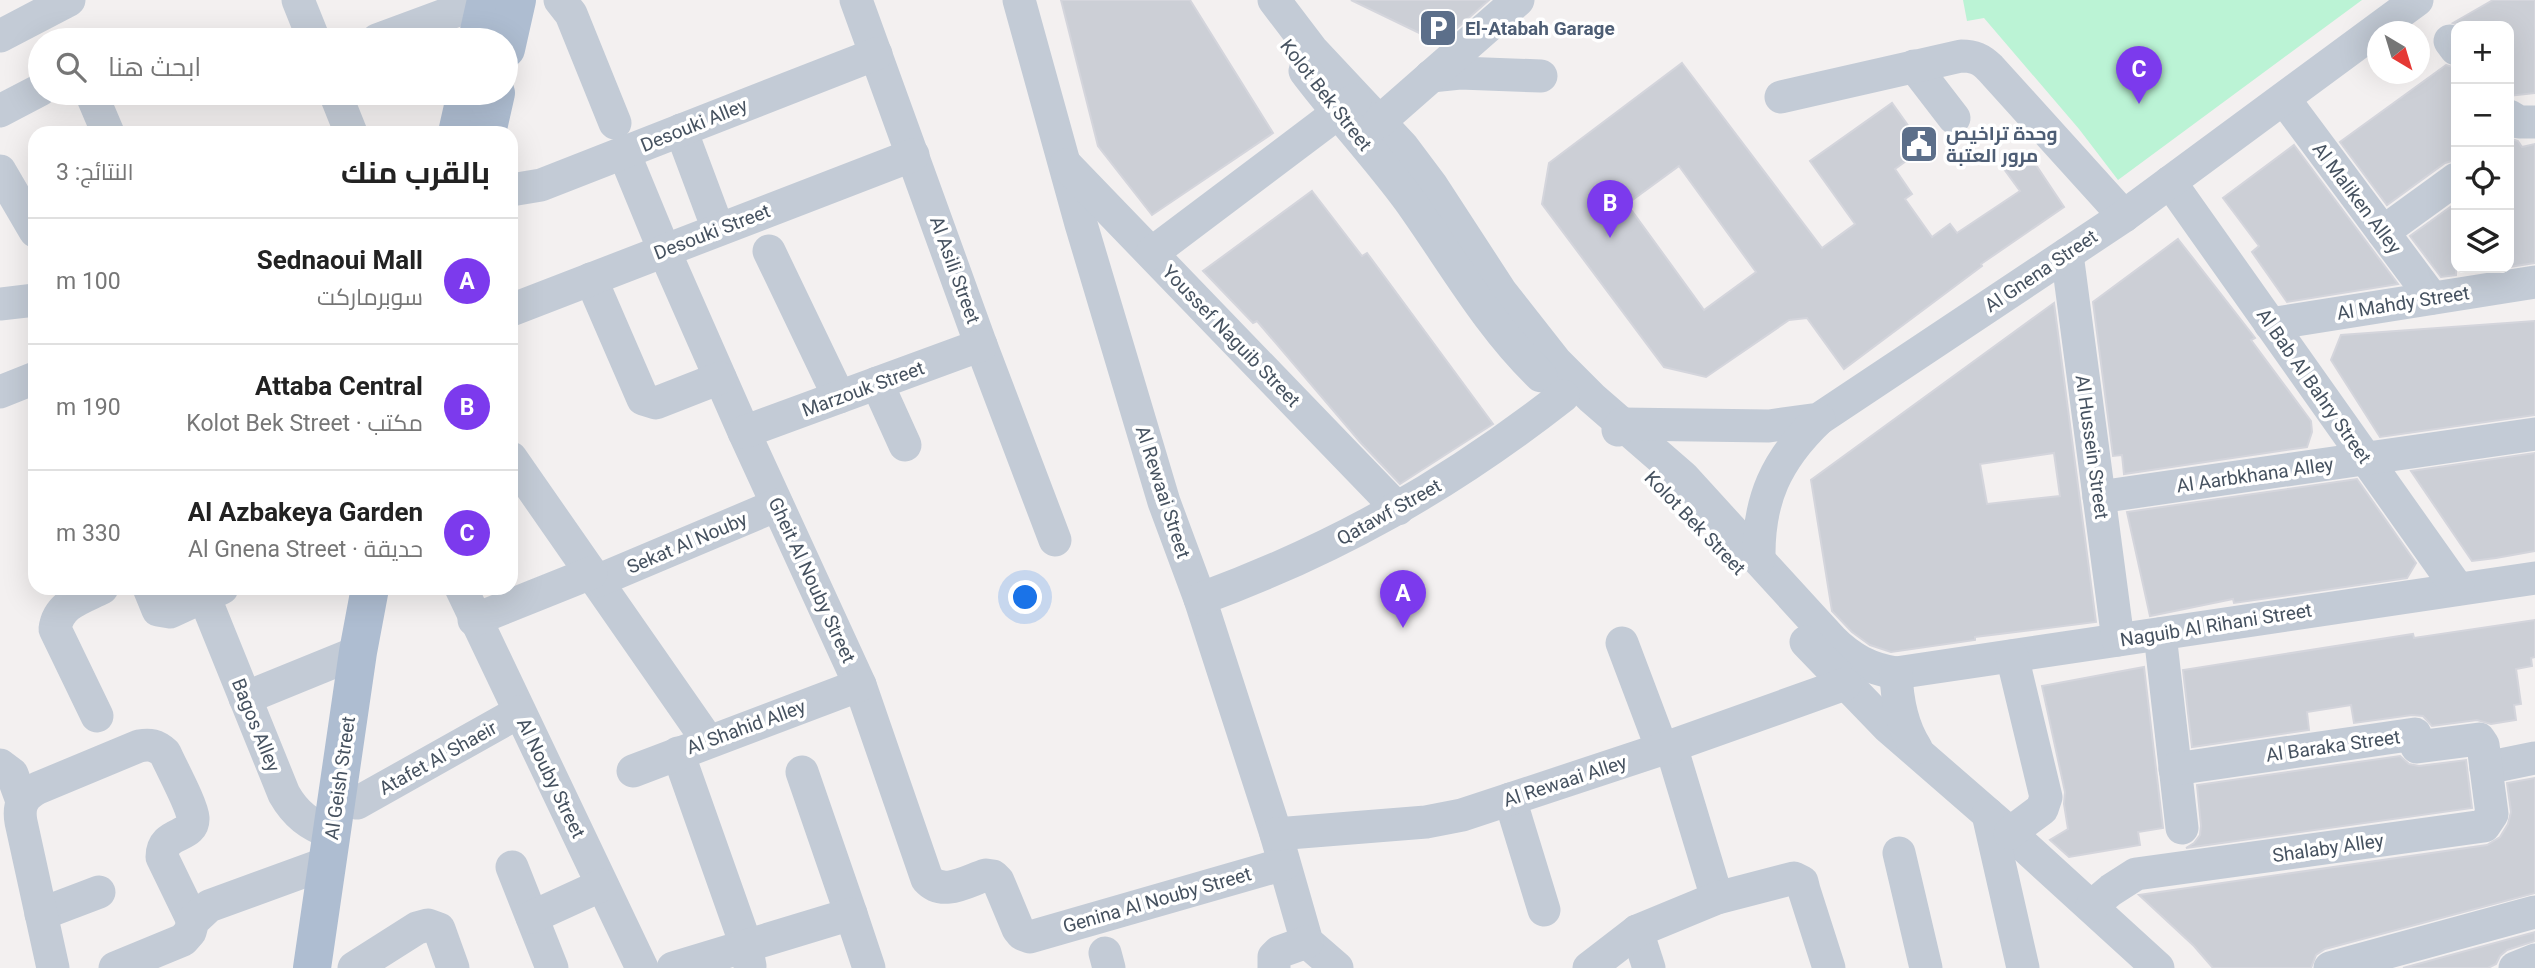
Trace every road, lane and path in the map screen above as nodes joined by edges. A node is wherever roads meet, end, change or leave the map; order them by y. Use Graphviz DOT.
graph roads {
  1 [pos="69,0"];
  2 [pos="298,0"];
  3 [pos="486,0"];
  4 [pos="517,0"];
  5 [pos="561,0"];
  6 [pos="856,0"];
  7 [pos="1019,0"];
  8 [pos="1255,0"];
  9 [pos="1274,0"];
  10 [pos="1518,0"];
  11 [pos="2417,0"];
  12 [pos="309,28"];
  13 [pos="410,28"];
  14 [pos="480,28"];
  15 [pos="511,28"];
  16 [pos="0,36"];
  17 [pos="876,54"];
  18 [pos="1914,66"];
  19 [pos="1431,76"];
  20 [pos="1541,76"];
  21 [pos="28,96"];
  22 [pos="1781,97"];
  23 [pos="2284,99"];
  24 [pos="96,105"];
  25 [pos="340,105"];
  26 [pos="463,105"];
  27 [pos="493,105"];
  28 [pos="1347,106"];
  29 [pos="0,111"];
  30 [pos="1954,118"];
  31 [pos="2514,119"];
  32 [pos="1379,122"];
  33 [pos="2535,122"];
  34 [pos="105,126"];
  35 [pos="348,126"];
  36 [pos="459,126"];
  37 [pos="489,126"];
  38 [pos="681,130"];
  39 [pos="620,138"];
  40 [pos="913,155"];
  41 [pos="1064,163"];
  42 [pos="2,180"];
  43 [pos="2170,182"];
  44 [pos="2451,183"];
  45 [pos="518,189"];
  46 [pos="2124,216"];
  47 [pos="28,220"];
  48 [pos="718,229"];
  49 [pos="2383,232"];
  50 [pos="664,250"];
  51 [pos="769,251"];
  52 [pos="1152,253"];
  53 [pos="2067,254"];
  54 [pos="591,279"];
  55 [pos="2535,282"];
  56 [pos="2432,298"];
  57 [pos="28,301"];
  58 [pos="0,304"];
  59 [pos="518,307"];
  60 [pos="2270,324"];
  61 [pos="981,345"];
  62 [pos="720,378"];
  63 [pos="28,381"];
  64 [pos="877,383"];
  65 [pos="0,392"];
  66 [pos="1563,396"];
  67 [pos="839,397"];
  68 [pos="1819,419"];
  69 [pos="744,432"];
  70 [pos="1616,432"];
  71 [pos="2535,434"];
  72 [pos="905,445"];
  73 [pos="2365,459"];
  74 [pos="518,468"];
  75 [pos="2099,497"];
  76 [pos="777,505"];
  77 [pos="1398,509"];
  78 [pos="1055,540"];
  79 [pos="1759,559"];
  80 [pos="594,577"];
  81 [pos="2535,578"];
  82 [pos="2458,589"];
  83 [pos="89,595"];
  84 [pos="207,595"];
  85 [pos="214,595"];
  86 [pos="369,595"];
  87 [pos="389,595"];
  88 [pos="464,595"];
  89 [pos="153,599"];
  90 [pos="1200,599"];
  91 [pos="474,620"];
  92 [pos="2160,634"];
  93 [pos="2118,640"];
  94 [pos="1622,643"];
  95 [pos="358,652"];
  96 [pos="2012,656"];
  97 [pos="1896,673"];
  98 [pos="1845,684"];
  99 [pos="860,685"];
  100 [pos="245,698"];
  101 [pos="519,712"];
  102 [pos="97,716"];
  103 [pos="693,747"];
  104 [pos="1666,748"];
  105 [pos="2482,753"];
  106 [pos="1922,756"];
  107 [pos="2535,758"];
  108 [pos="0,765"];
  109 [pos="2175,769"];
  110 [pos="633,771"];
  111 [pos="802,772"];
  112 [pos="1510,799"];
  113 [pos="22,801"];
  114 [pos="357,803"];
  115 [pos="1999,823"];
  116 [pos="2182,828"];
  117 [pos="329,848"];
  118 [pos="1280,849"];
  119 [pos="1899,853"];
  120 [pos="512,867"];
  121 [pos="602,885"];
  122 [pos="99,892"];
  123 [pos="1717,898"];
  124 [pos="2092,906"];
  125 [pos="1544,910"];
  126 [pos="2535,912"];
  127 [pos="41,914"];
  128 [pos="851,914"];
  129 [pos="532,917"];
  130 [pos="193,921"];
  131 [pos="1637,931"];
  132 [pos="1030,937"];
  133 [pos="1307,942"];
  134 [pos="749,957"];
  135 [pos="2535,960"];
  136 [pos="541,963"];
  137 [pos="1335,967"];
  138 [pos="53,968"];
  139 [pos="115,968"];
  140 [pos="312,968"];
  141 [pos="334,968"];
  142 [pos="354,968"];
  143 [pos="453,968"];
  144 [pos="642,968"];
  145 [pos="673,968"];
  146 [pos="869,968"];
  147 [pos="891,968"];
  148 [pos="897,968"];
  149 [pos="1274,968"];
  150 [pos="1589,968"];
  151 [pos="1649,968"];
  152 [pos="1829,968"];
  153 [pos="1926,968"];
  154 [pos="2023,968"];
  155 [pos="2158,968"];
  156 [pos="2330,968"];
  157 [pos="2515,968"];
  1 -- 16 [label="street"];
  2 -- 12 [label="street"];
  3 -- 13 [label="street"];
  3 -- 14 [label="main road"];
  4 -- 15 [label="main road"];
  5 -- 39 [label="street, Gheit Al Nouby Street"];
  6 -- 17 [label="street, Al Asili Street"];
  7 -- 41 [label="street, Al Rewaai Street"];
  8 -- 28 [label="street, Kolot Bek Street"];
  9 -- 28 [label="street, Kolot Bek Street"];
  10 -- 19 [label="street"];
  11 -- 23 [label="street, Al Gnena Street"];
  17 -- 38 [label="street, Desouki Alley"];
  17 -- 40 [label="street, Al Asili Street"];
  18 -- 22 [label="street"];
  18 -- 30 [label="street"];
  18 -- 46 [label="street"];
  19 -- 20 [label="street"];
  19 -- 32 [label="street"];
  21 -- 29 [label="street"];
  23 -- 43 [label="street, Al Gnena Street"];
  23 -- 49 [label="street, Al Maliken Alley"];
  24 -- 34 [label="street"];
  25 -- 35 [label="street"];
  26 -- 36 [label="main road"];
  27 -- 37 [label="main road"];
  28 -- 32 [label="street, Kolot Bek Street"];
  28 -- 52 [label="street"];
  28 -- 66 [label="street, Kolot Bek Street"];
  31 -- 33 [label="street"];
  32 -- 70 [label="street, Kolot Bek Street"];
  38 -- 39 [label="street, Desouki Alley"];
  38 -- 48 [label="street"];
  39 -- 45 [label="street, Desouki Alley"];
  39 -- 50 [label="street, Gheit Al Nouby Street"];
  40 -- 48 [label="street, Desouki Street"];
  40 -- 61 [label="street, Al Asili Street"];
  41 -- 52 [label="street, Youssef Naguib Street"];
  41 -- 90 [label="street, Al Rewaai Street"];
  42 -- 47 [label="street"];
  43 -- 46 [label="street, Al Gnena Street"];
  43 -- 60 [label="street, Al Bab Al Bahry Street"];
  44 -- 49 [label="street"];
  46 -- 53 [label="street, Al Gnena Street"];
  48 -- 50 [label="street, Desouki Street"];
  49 -- 56 [label="street, Al Maliken Alley"];
  50 -- 54 [label="street, Desouki Street"];
  50 -- 62 [label="street, Gheit Al Nouby Street"];
  51 -- 67 [label="street"];
  52 -- 77 [label="street, Youssef Naguib Street"];
  53 -- 68 [label="street, Al Gnena Street"];
  53 -- 75 [label="street, Al Hussein Street"];
  54 -- 59 [label="street, Desouki Street"];
  54 -- 62 [label="street"];
  55 -- 56 [label="street, Al Mahdy Street"];
  56 -- 60 [label="street, Al Mahdy Street"];
  57 -- 58 [label="street"];
  60 -- 73 [label="street, Al Bab Al Bahry Street"];
  61 -- 64 [label="street, Marzouk Street"];
  61 -- 78 [label="street, Al Asili Street"];
  62 -- 69 [label="street, Gheit Al Nouby Street"];
  63 -- 65 [label="street"];
  64 -- 67 [label="street, Marzouk Street"];
  64 -- 72 [label="street"];
  66 -- 70 [label="street, Kolot Bek Street"];
  66 -- 77 [label="street, Qatawf Street"];
  67 -- 69 [label="street, Marzouk Street"];
  68 -- 70 [label="street, Al Gnena Street"];
  68 -- 79 [label="street"];
  69 -- 76 [label="street, Gheit Al Nouby Street"];
  70 -- 79 [label="street, Kolot Bek Street"];
  70 -- 98 [label="street, Kolot Bek Street"];
  71 -- 73 [label="street, Al Aarbkhana Alley"];
  73 -- 75 [label="street, Al Aarbkhana Alley"];
  73 -- 82 [label="street, Al Bab Al Bahry Street"];
  74 -- 80 [label="street"];
  75 -- 93 [label="street, Al Hussein Street"];
  76 -- 80 [label="street, Sekat Al Nouby"];
  76 -- 99 [label="street, Gheit Al Nouby Street"];
  77 -- 90 [label="street, Qatawf Street"];
  79 -- 97 [label="street, Kolot Bek Street"];
  80 -- 91 [label="street, Sekat Al Nouby"];
  80 -- 103 [label="street"];
  81 -- 82 [label="street, Naguib Al Rihani Street"];
  82 -- 92 [label="street, Naguib Al Rihani Street"];
  83 -- 102 [label="street"];
  84 -- 89 [label="street"];
  85 -- 100 [label="street, Bagos Alley"];
  86 -- 95 [label="main road, Al Geish Street"];
  87 -- 114 [label="main road, Al Geish Street"];
  88 -- 91 [label="street, Al Nouby Street"];
  90 -- 118 [label="street, Al Rewaai Street"];
  91 -- 101 [label="street, Al Nouby Street"];
  92 -- 93 [label="street, Naguib Al Rihani Street"];
  92 -- 109 [label="street"];
  93 -- 96 [label="street, Naguib Al Rihani Street"];
  94 -- 104 [label="street"];
  95 -- 100 [label="street"];
  95 -- 117 [label="main road, Al Geish Street"];
  96 -- 97 [label="street, Naguib Al Rihani Street"];
  96 -- 115 [label="street"];
  97 -- 106 [label="street"];
  98 -- 104 [label="street, Al Rewaai Alley"];
  98 -- 106 [label="street, Kolot Bek Street"];
  99 -- 103 [label="street, Al Shahid Alley"];
  99 -- 132 [label="street, Gheit Al Nouby Street"];
  100 -- 117 [label="street, Bagos Alley"];
  101 -- 114 [label="street, Atafet Al Shaeir"];
  101 -- 121 [label="street, Al Nouby Street"];
  103 -- 110 [label="street, Al Shahid Alley"];
  103 -- 134 [label="street"];
  104 -- 112 [label="street, Al Rewaai Alley"];
  104 -- 123 [label="street"];
  105 -- 107 [label="street"];
  105 -- 109 [label="street, Al Baraka Street"];
  105 -- 124 [label="street, Shalaby Alley"];
  106 -- 115 [label="street, Kolot Bek Street"];
  108 -- 113 [label="street"];
  109 -- 116 [label="street"];
  111 -- 128 [label="street"];
  112 -- 118 [label="street, Al Rewaai Alley"];
  112 -- 125 [label="street"];
  113 -- 127 [label="street"];
  113 -- 130 [label="street"];
  114 -- 141 [label="main road, Al Geish Street"];
  115 -- 124 [label="street, Kolot Bek Street"];
  115 -- 154 [label="street"];
  117 -- 130 [label="street"];
  117 -- 140 [label="main road, Al Geish Street"];
  118 -- 132 [label="street, Genina Al Nouby Street"];
  118 -- 133 [label="street, Al Rewaai Street"];
  119 -- 153 [label="street"];
  120 -- 129 [label="street"];
  121 -- 129 [label="street"];
  121 -- 144 [label="street, Al Nouby Street"];
  122 -- 127 [label="street"];
  123 -- 131 [label="street"];
  123 -- 152 [label="street"];
  124 -- 155 [label="street, Kolot Bek Street"];
  126 -- 156 [label="street"];
  127 -- 138 [label="street"];
  128 -- 134 [label="street"];
  128 -- 146 [label="street"];
  129 -- 136 [label="street"];
  130 -- 139 [label="street"];
  131 -- 150 [label="street"];
  131 -- 151 [label="street"];
  133 -- 137 [label="street"];
  133 -- 149 [label="street"];
  134 -- 145 [label="street"];
  135 -- 157 [label="street"];
  142 -- 143 [label="street"];
  147 -- 148 [label="street"];
}
